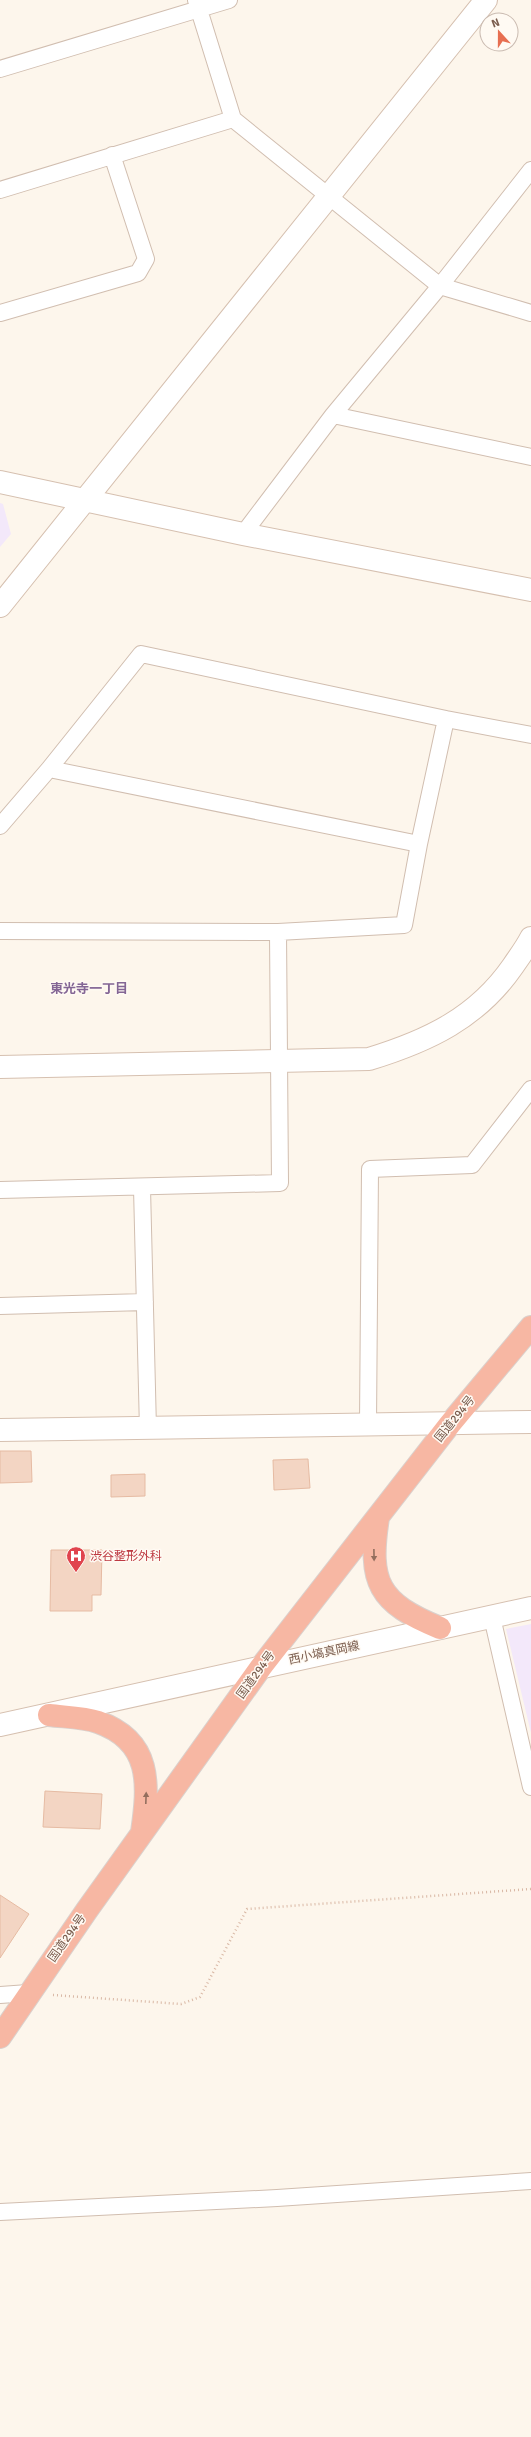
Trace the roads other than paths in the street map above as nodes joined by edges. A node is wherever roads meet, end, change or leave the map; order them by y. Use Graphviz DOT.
graph roads {
  1 [pos="229,0"];
  2 [pos="486,0"];
  3 [pos="197,5"];
  4 [pos="0,69"];
  5 [pos="233,119"];
  6 [pos="112,155"];
  7 [pos="531,170"];
  8 [pos="0,190"];
  9 [pos="327,196"];
  10 [pos="440,286"];
  11 [pos="0,313"];
  12 [pos="531,314"];
  13 [pos="333,415"];
  14 [pos="531,456"];
  15 [pos="0,482"];
  16 [pos="87,500"];
  17 [pos="243,534"];
  18 [pos="531,590"];
  19 [pos="0,606"];
  20 [pos="446,719"];
  21 [pos="531,735"];
  22 [pos="49,769"];
  23 [pos="0,826"];
  24 [pos="419,844"];
  25 [pos="0,931"];
  26 [pos="278,932"];
  27 [pos="531,938"];
  28 [pos="278,1062"];
  29 [pos="0,1067"];
  30 [pos="531,1089"];
  31 [pos="142,1188"];
  32 [pos="0,1190"];
  33 [pos="145,1302"];
  34 [pos="0,1306"];
  35 [pos="531,1327"];
  36 [pos="531,1422"];
  37 [pos="450,1424"];
  38 [pos="368,1425"];
  39 [pos="148,1429"];
  40 [pos="0,1430"];
  41 [pos="378,1516"];
  42 [pos="531,1608"];
  43 [pos="492,1617"];
  44 [pos="440,1628"];
  45 [pos="261,1667"];
  46 [pos="49,1715"];
  47 [pos="0,1725"];
  48 [pos="531,1787"];
  49 [pos="141,1837"];
  50 [pos="28,1993"];
  51 [pos="0,1995"];
  52 [pos="0,2037"];
  53 [pos="531,2182"];
  54 [pos="0,2212"];
  1 -- 3 [label="street"];
  2 -- 9 [label="street"];
  3 -- 4 [label="street"];
  3 -- 5 [label="street"];
  5 -- 6 [label="street"];
  5 -- 9 [label="street"];
  6 -- 8 [label="street"];
  6 -- 11 [label="street"];
  7 -- 10 [label="street"];
  9 -- 10 [label="street"];
  9 -- 16 [label="street"];
  10 -- 12 [label="street"];
  10 -- 13 [label="street"];
  13 -- 14 [label="street"];
  13 -- 17 [label="street"];
  15 -- 16 [label="street"];
  16 -- 17 [label="street"];
  16 -- 19 [label="street"];
  17 -- 18 [label="street"];
  20 -- 21 [label="street"];
  20 -- 22 [label="street"];
  20 -- 24 [label="street"];
  22 -- 23 [label="street"];
  22 -- 24 [label="street"];
  24 -- 26 [label="street"];
  25 -- 26 [label="street"];
  26 -- 28 [label="street"];
  27 -- 28 [label="street"];
  28 -- 29 [label="street"];
  28 -- 31 [label="street"];
  30 -- 38 [label="street"];
  31 -- 32 [label="street"];
  31 -- 33 [label="street"];
  33 -- 34 [label="street"];
  33 -- 39 [label="street"];
  35 -- 37 [label="highway, 国道294号"];
  36 -- 37 [label="street"];
  37 -- 38 [label="street"];
  37 -- 41 [label="highway, 国道294号"];
  38 -- 39 [label="street"];
  39 -- 40 [label="street"];
  41 -- 44 [label="highway, one-way"];
  41 -- 45 [label="highway, 国道294号"];
  42 -- 43 [label="street, 西小塙真岡線"];
  43 -- 44 [label="street, 西小塙真岡線"];
  43 -- 48 [label="street"];
  44 -- 45 [label="street, 西小塙真岡線"];
  45 -- 46 [label="street, 西小塙真岡線"];
  45 -- 49 [label="highway, 国道294号"];
  46 -- 47 [label="street, 西小塙真岡線"];
  49 -- 46 [label="highway, one-way"];
  49 -- 50 [label="highway, 国道294号"];
  50 -- 51 [label="street"];
  50 -- 52 [label="highway, 国道294号"];
  53 -- 54 [label="street"];
}
